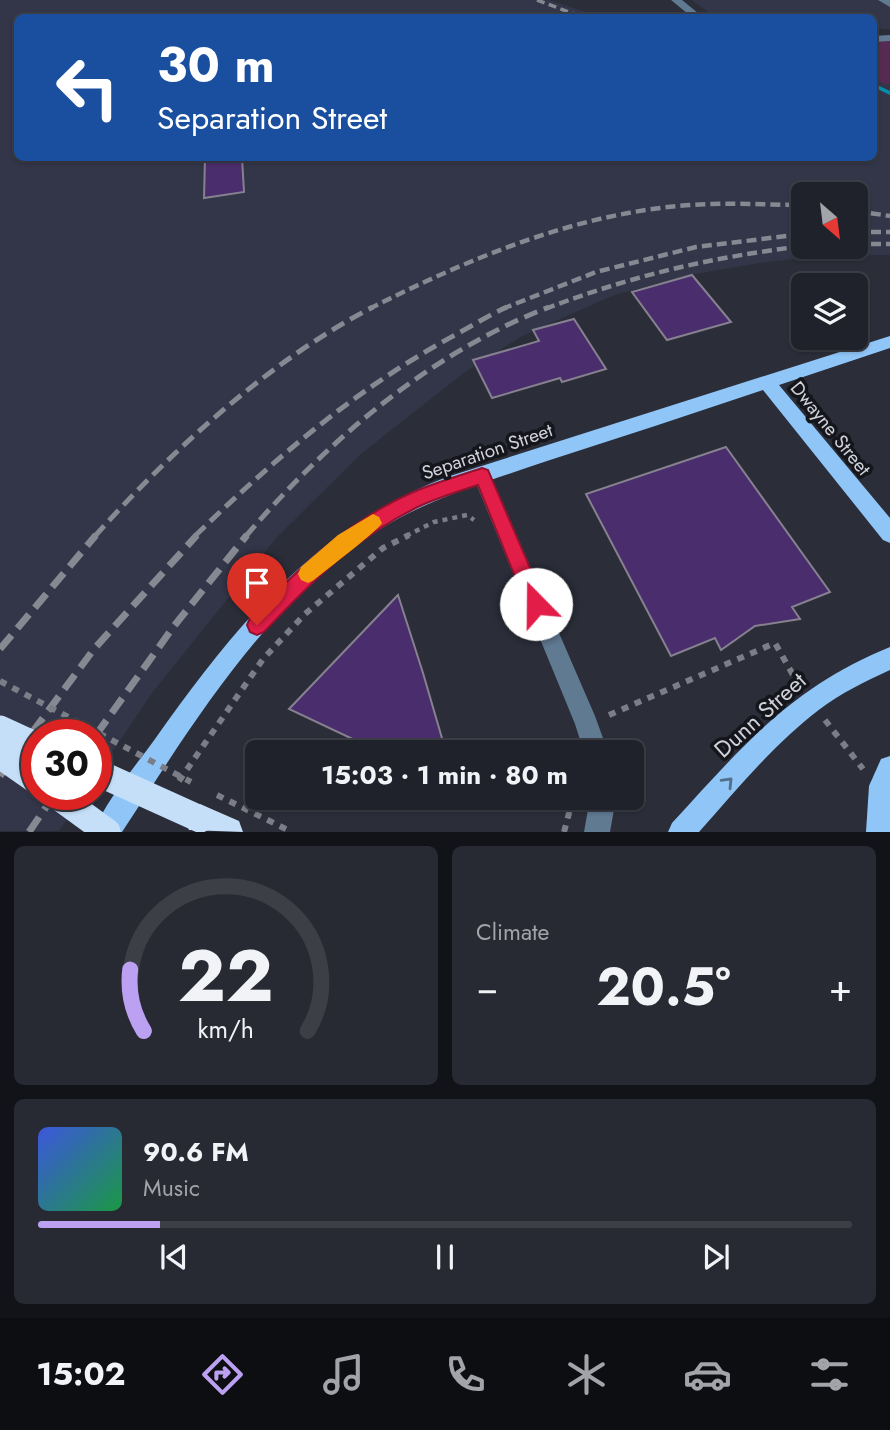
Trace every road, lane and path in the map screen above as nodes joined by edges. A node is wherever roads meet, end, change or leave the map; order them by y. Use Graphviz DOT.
graph roads {
  1 [pos="676,0"];
  2 [pos="883,0"];
  3 [pos="890,4"];
  4 [pos="695,14"];
  5 [pos="890,342"];
  6 [pos="766,381"];
  7 [pos="482,475"];
  8 [pos="481,524"];
  9 [pos="890,533"];
  10 [pos="890,658"];
  11 [pos="0,681"];
  12 [pos="810,702"];
  13 [pos="0,729"];
  14 [pos="591,737"];
  15 [pos="21,739"];
  16 [pos="0,755"];
  17 [pos="21,770"];
  18 [pos="886,777"];
  19 [pos="112,778"];
  20 [pos="177,785"];
  21 [pos="203,788"];
  22 [pos="77,810"];
  23 [pos="570,810"];
  24 [pos="601,810"];
  25 [pos="214,815"];
  26 [pos="107,831"];
  27 [pos="292,831"];
  28 [pos="564,831"];
  29 [pos="597,831"];
  30 [pos="681,831"];
  31 [pos="879,831"];
  1 -- 4 [label="street"];
  2 -- 3 [label="street"];
  5 -- 6 [label="main road, Separation Street"];
  6 -- 7 [label="main road, Separation Street"];
  6 -- 9 [label="main road, Dwayne Street"];
  7 -- 14 [label="street"];
  7 -- 26 [label="main road, Separation Street"];
  8 -- 20 [label="path"];
  10 -- 12 [label="main road, Dunn Street"];
  11 -- 21 [label="path, bridge"];
  12 -- 14 [label="path"];
  12 -- 18 [label="path"];
  30 -- 12 [label="main road, Dunn Street, one-way"];
  13 -- 15 [label="highway, bridge"];
  16 -- 17 [label="highway, bridge"];
  18 -- 31 [label="main road"];
  19 -- 25 [label="highway, bridge"];
  22 -- 26 [label="highway, bridge"];
  23 -- 28 [label="path"];
  24 -- 29 [label="street"];
  25 -- 27 [label="path, bridge"];
}
